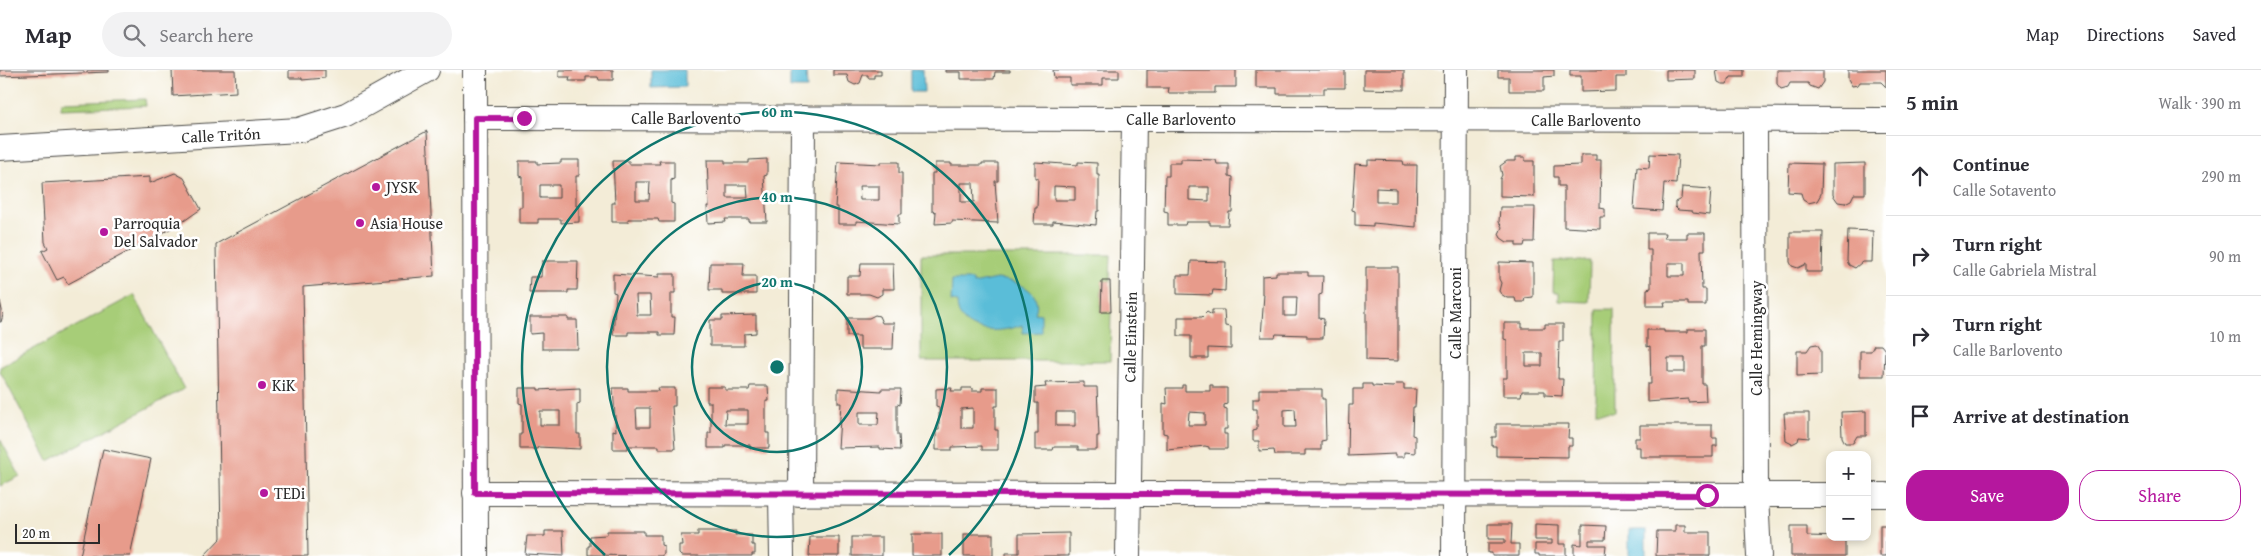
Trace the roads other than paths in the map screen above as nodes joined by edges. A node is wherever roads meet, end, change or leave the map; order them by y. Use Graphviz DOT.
graph roads {
  1 [pos="427,70"];
  2 [pos="475,70"];
  3 [pos="1456,70"];
  4 [pos="475,118"];
  5 [pos="803,118"];
  6 [pos="1134,119"];
  7 [pos="1455,120"];
  8 [pos="1755,120"];
  9 [pos="1886,120"];
  10 [pos="0,148"];
  11 [pos="475,493"];
  12 [pos="791,494"];
  13 [pos="1128,494"];
  14 [pos="1454,495"];
  15 [pos="1756,495"];
  16 [pos="1826,495"];
  17 [pos="1871,495"];
  18 [pos="1886,495"];
  19 [pos="476,556"];
  20 [pos="782,556"];
  21 [pos="1128,556"];
  22 [pos="1454,556"];
  23 [pos="1759,556"];
  1 -- 10 [label="street, Calle Tritón"];
  2 -- 4 [label="street"];
  3 -- 7 [label="street, Calle Marconi"];
  4 -- 5 [label="street, Calle Barlovento"];
  4 -- 11 [label="street"];
  5 -- 6 [label="street, Calle Barlovento"];
  5 -- 12 [label="street"];
  6 -- 7 [label="street, Calle Barlovento"];
  6 -- 13 [label="street, Calle Einstein"];
  7 -- 8 [label="street, Calle Barlovento"];
  7 -- 14 [label="street, Calle Marconi"];
  8 -- 9 [label="street, Calle Barlovento"];
  8 -- 15 [label="street, Calle Hemingway"];
  11 -- 12 [label="street"];
  11 -- 19 [label="street"];
  12 -- 13 [label="street"];
  12 -- 20 [label="street"];
  13 -- 14 [label="street"];
  13 -- 21 [label="street, Calle Einstein"];
  14 -- 15 [label="street"];
  14 -- 22 [label="street, Calle Marconi"];
  15 -- 16 [label="street"];
  15 -- 23 [label="street, Calle Hemingway"];
  17 -- 18 [label="street"];
}
